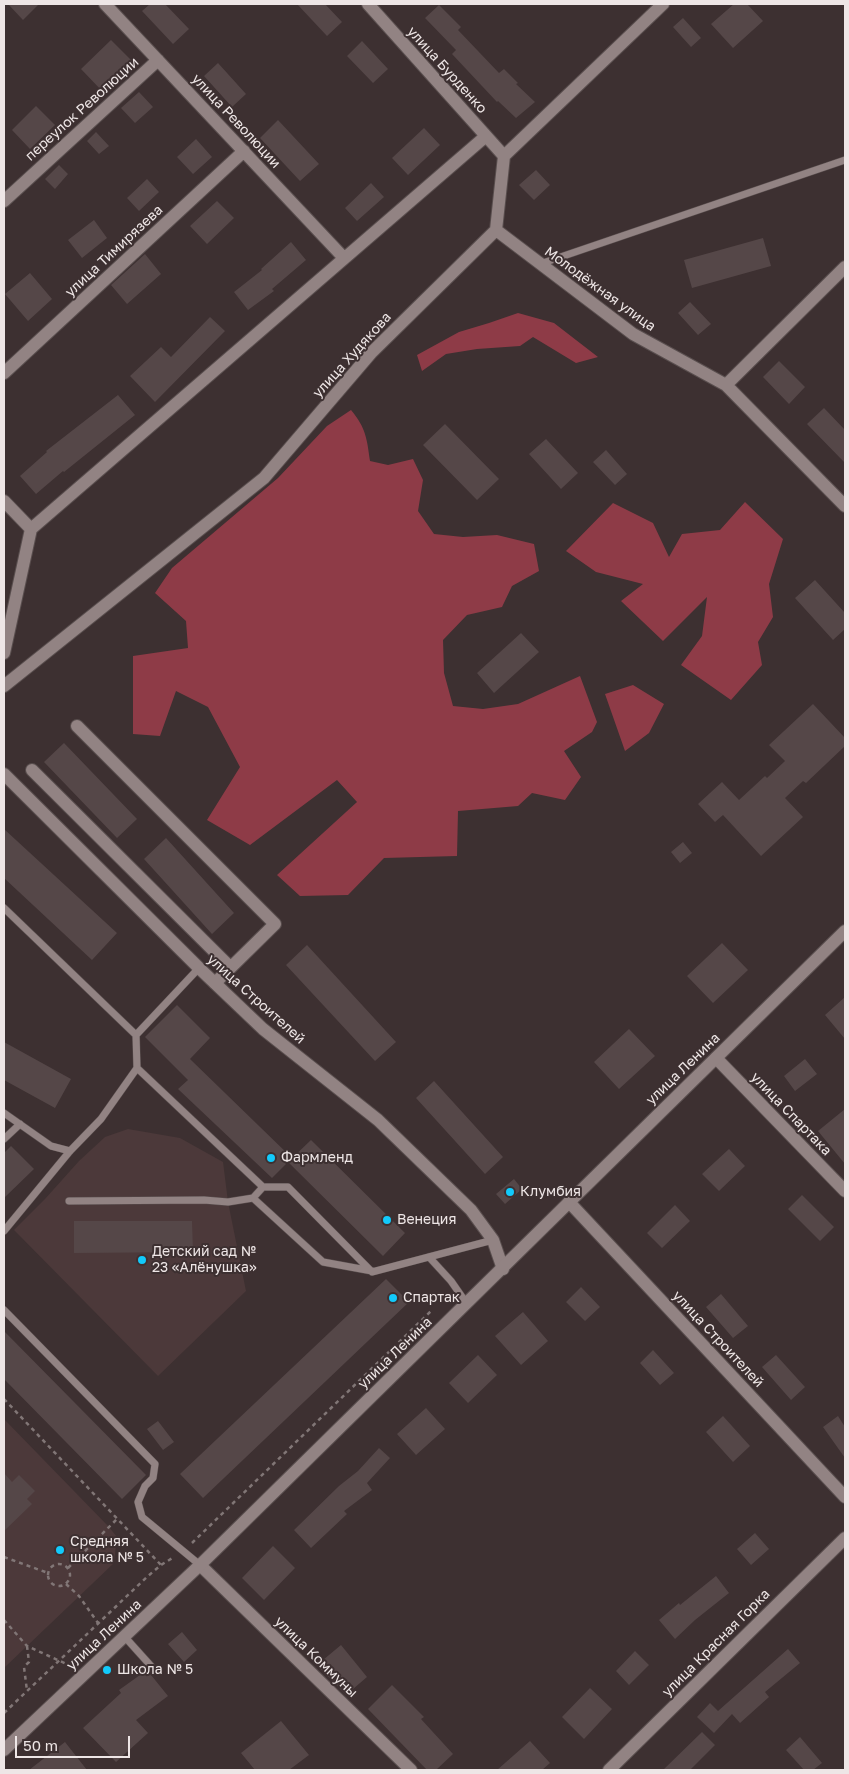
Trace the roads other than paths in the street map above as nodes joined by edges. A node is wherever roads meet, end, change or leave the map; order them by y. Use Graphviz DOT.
graph roads {
  1 [pos="105,4"];
  2 [pos="368,4"];
  3 [pos="655,7"];
  4 [pos="158,60"];
  5 [pos="486,136"];
  6 [pos="244,152"];
  7 [pos="504,156"];
  8 [pos="845,160"];
  9 [pos="4,201"];
  10 [pos="496,230"];
  11 [pos="344,258"];
  12 [pos="540,264"];
  13 [pos="845,266"];
  14 [pos="4,373"];
  15 [pos="726,385"];
  16 [pos="4,501"];
  17 [pos="845,506"];
  18 [pos="31,529"];
  19 [pos="4,653"];
  20 [pos="4,686"];
  21 [pos="77,726"];
  22 [pos="32,770"];
  23 [pos="4,774"];
  24 [pos="4,908"];
  25 [pos="845,931"];
  26 [pos="230,967"];
  27 [pos="199,968"];
  28 [pos="214,983"];
  29 [pos="136,1035"];
  30 [pos="716,1058"];
  31 [pos="137,1068"];
  32 [pos="4,1113"];
  33 [pos="20,1124"];
  34 [pos="4,1139"];
  35 [pos="70,1151"];
  36 [pos="263,1187"];
  37 [pos="845,1191"];
  38 [pos="253,1198"];
  39 [pos="69,1201"];
  40 [pos="569,1202"];
  41 [pos="4,1231"];
  42 [pos="492,1240"];
  43 [pos="429,1257"];
  44 [pos="502,1269"];
  45 [pos="372,1272"];
  46 [pos="467,1304"];
  47 [pos="4,1310"];
  48 [pos="845,1497"];
  49 [pos="845,1538"];
  50 [pos="200,1565"];
  51 [pos="124,1636"];
  52 [pos="151,1666"];
  53 [pos="4,1750"];
  54 [pos="411,1770"];
  55 [pos="609,1770"];
  1 -- 4 [label="street, улица Революции"];
  2 -- 5 [label="street, улица Бурденко"];
  3 -- 7 [label="street"];
  4 -- 6 [label="street, улица Революции"];
  4 -- 9 [label="street, переулок Революции"];
  5 -- 7 [label="street, улица Бурденко"];
  5 -- 11 [label="street"];
  6 -- 11 [label="street, улица Революции"];
  6 -- 14 [label="street, улица Тимирязева"];
  7 -- 10 [label="street"];
  8 -- 12 [label="lane"];
  10 -- 12 [label="street, Молодёжная улица"];
  10 -- 20 [label="street, улица Худякова"];
  11 -- 18 [label="street"];
  12 -- 15 [label="street, Молодёжная улица"];
  13 -- 15 [label="street"];
  15 -- 17 [label="street, Молодёжная улица"];
  16 -- 18 [label="street"];
  18 -- 19 [label="street"];
  21 -- 26 [label="street"];
  22 -- 26 [label="street"];
  23 -- 27 [label="street, улица Строителей"];
  24 -- 29 [label="lane"];
  25 -- 30 [label="street, улица Ленина"];
  26 -- 28 [label="street"];
  27 -- 28 [label="street, улица Строителей"];
  27 -- 29 [label="lane"];
  28 -- 42 [label="street, улица Строителей"];
  29 -- 31 [label="lane"];
  30 -- 37 [label="street, улица Спартака"];
  30 -- 40 [label="street, улица Ленина"];
  31 -- 35 [label="lane"];
  31 -- 36 [label="lane"];
  32 -- 33 [label="lane"];
  33 -- 34 [label="lane"];
  33 -- 35 [label="lane"];
  35 -- 41 [label="lane"];
  36 -- 38 [label="lane"];
  36 -- 45 [label="lane"];
  38 -- 39 [label="lane"];
  38 -- 45 [label="lane"];
  40 -- 44 [label="street, улица Ленина"];
  40 -- 48 [label="street, улица Строителей"];
  42 -- 43 [label="lane"];
  42 -- 44 [label="street, улица Строителей"];
  43 -- 45 [label="lane"];
  43 -- 46 [label="lane"];
  44 -- 46 [label="street, улица Ленина"];
  46 -- 50 [label="street, улица Ленина"];
  47 -- 50 [label="lane"];
  49 -- 55 [label="street, улица Красная Горка"];
  50 -- 51 [label="street, улица Ленина"];
  50 -- 54 [label="street, улица Коммуны"];
  51 -- 52 [label="lane"];
  51 -- 53 [label="street, улица Ленина"];
}
